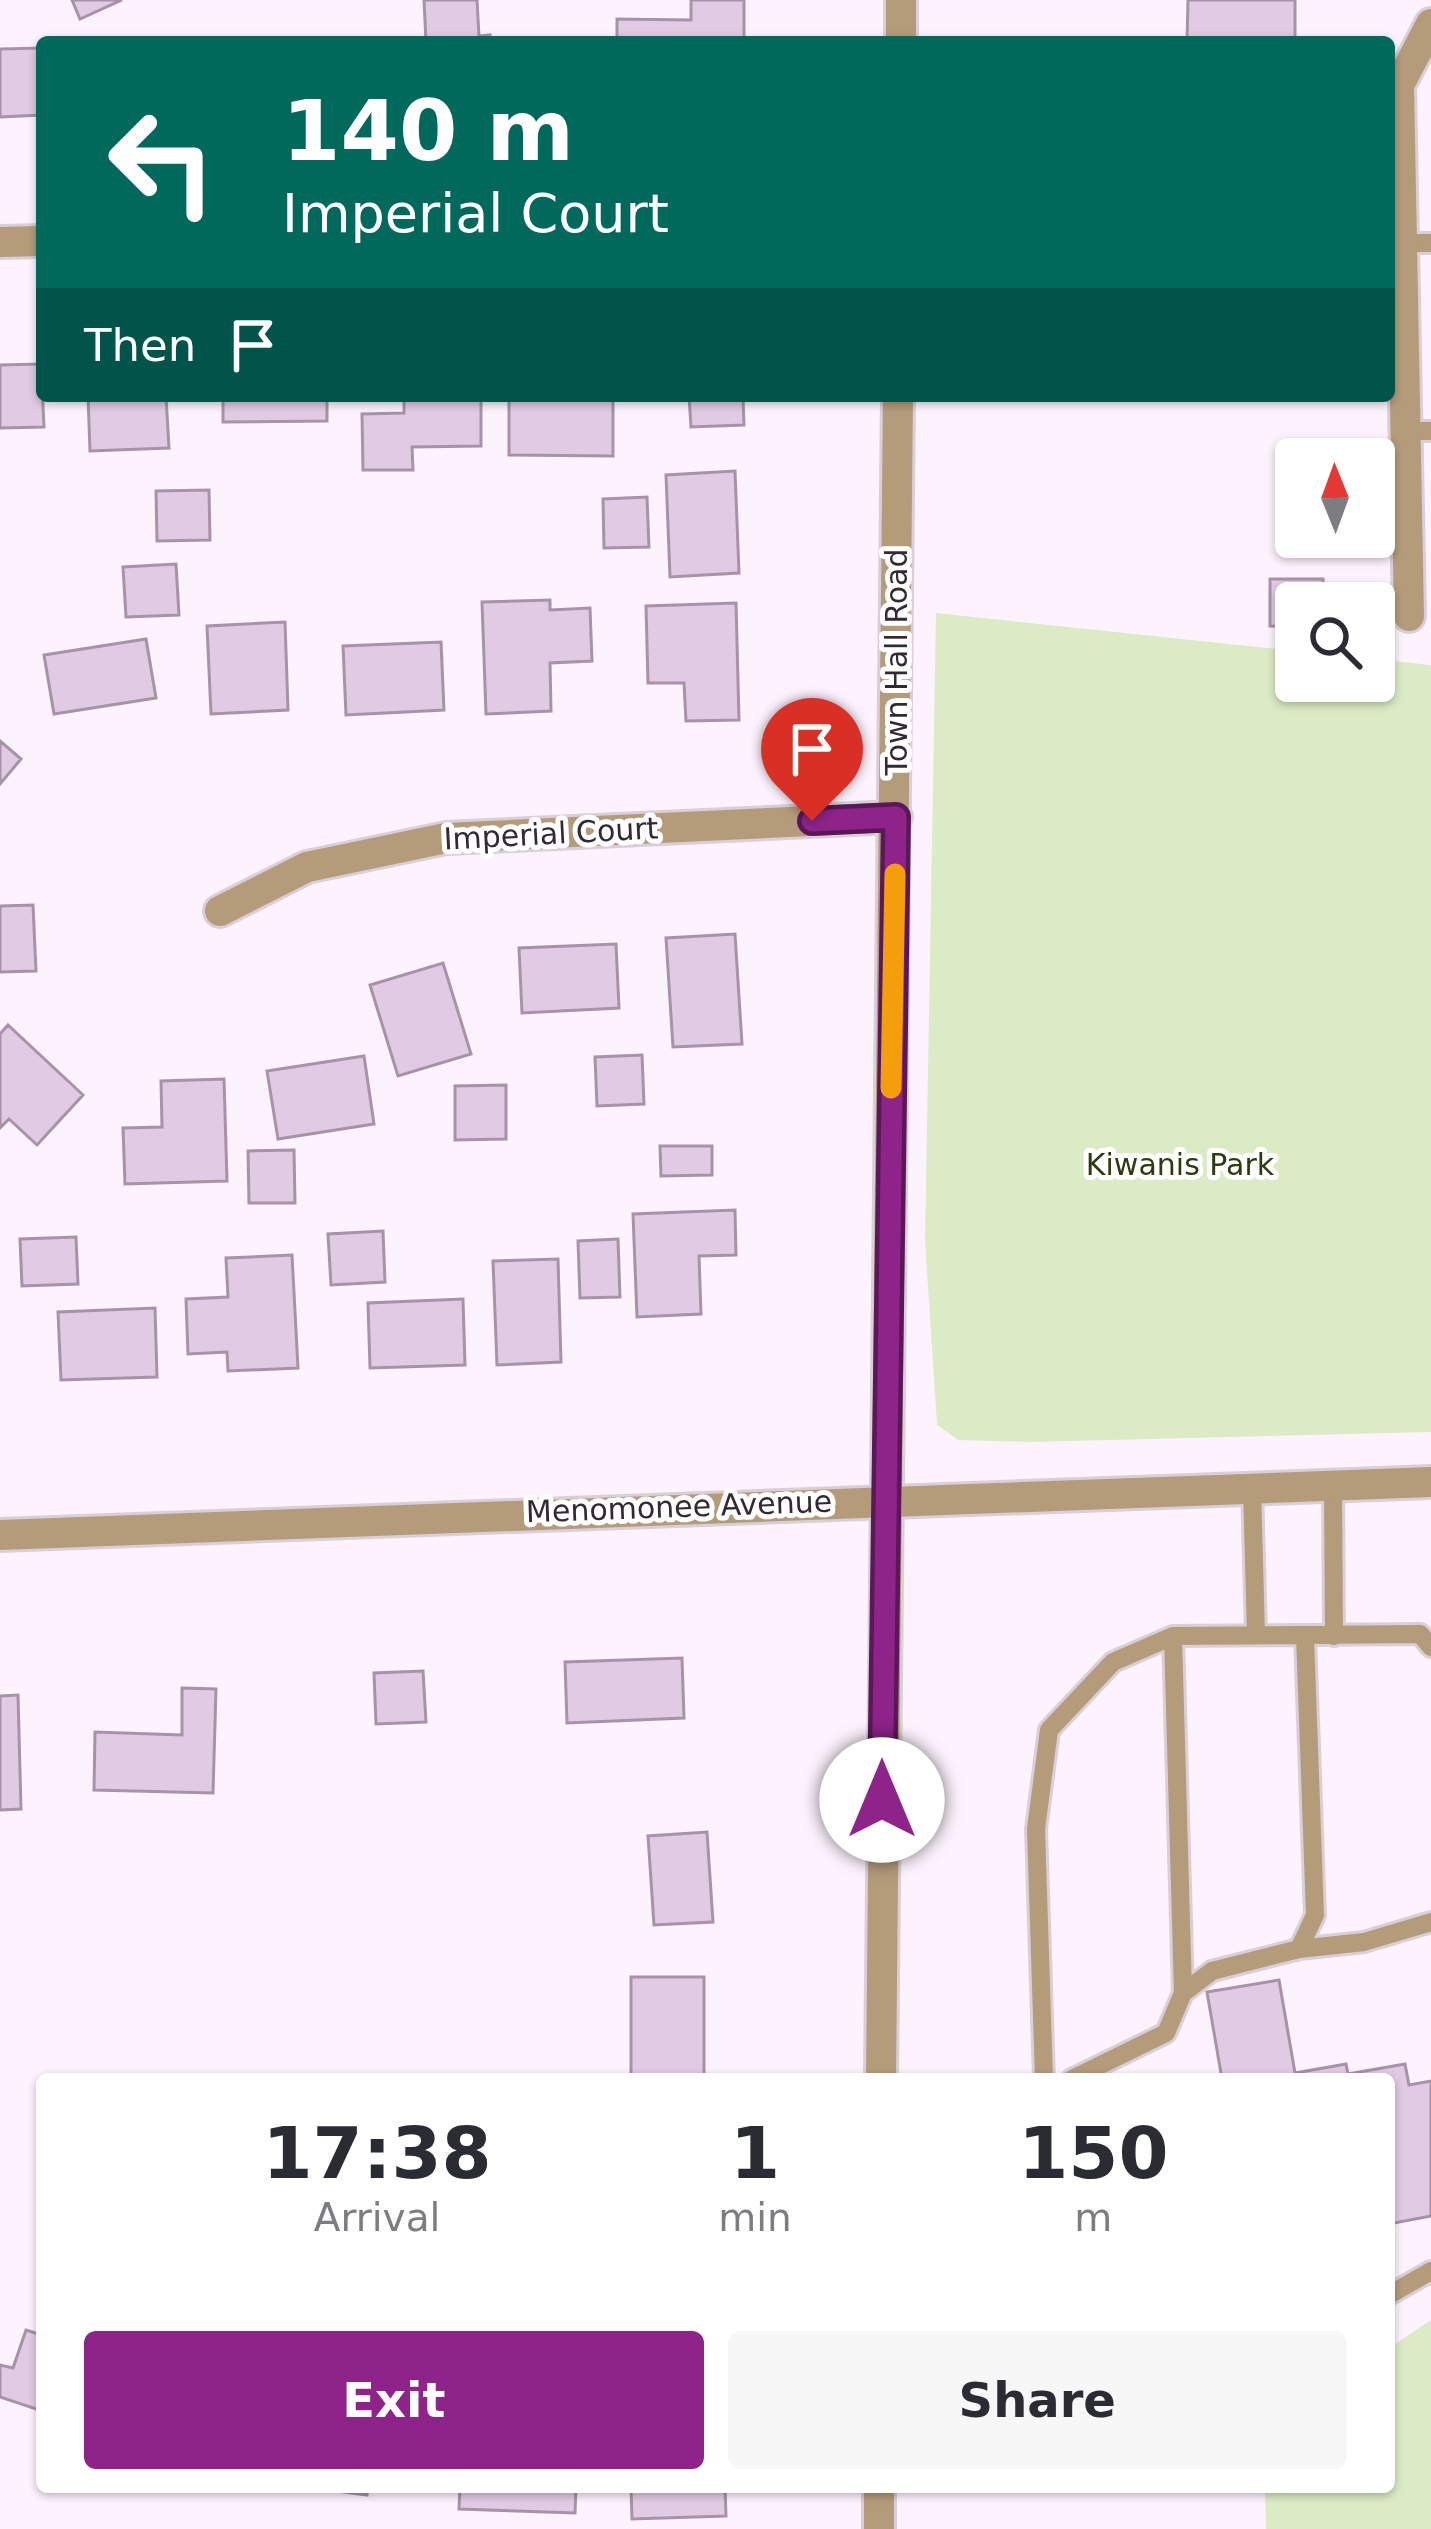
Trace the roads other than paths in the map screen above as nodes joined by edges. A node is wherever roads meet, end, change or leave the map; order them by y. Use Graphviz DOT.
graph roads {
  1 [pos="901,0"];
  2 [pos="1431,24"];
  3 [pos="901,36"];
  4 [pos="36,241"];
  5 [pos="0,242"];
  6 [pos="1417,243"];
  7 [pos="898,402"];
  8 [pos="1418,431"];
  9 [pos="1409,616"];
  10 [pos="896,817"];
  11 [pos="220,911"];
  12 [pos="1431,1482"];
  13 [pos="1334,1485"];
  14 [pos="1252,1487"];
  15 [pos="884,1499"];
  16 [pos="0,1535"];
  17 [pos="1173,1636"];
  18 [pos="1256,1636"];
  19 [pos="1305,1636"];
  20 [pos="1334,1636"];
  21 [pos="1431,1647"];
  22 [pos="1431,1922"];
  23 [pos="1299,1949"];
  24 [pos="1184,1993"];
  25 [pos="881,2073"];
  26 [pos="1044,2073"];
  27 [pos="1084,2073"];
  28 [pos="1431,2270"];
  29 [pos="1395,2292"];
  30 [pos="879,2493"];
  31 [pos="879,2529"];
  1 -- 3 [label="street"];
  2 -- 6 [label="street"];
  4 -- 5 [label="street"];
  6 -- 8 [label="street"];
  7 -- 10 [label="street, Town Hall Road"];
  8 -- 9 [label="street"];
  10 -- 11 [label="street, Imperial Court"];
  10 -- 15 [label="street, Town Hall Road"];
  12 -- 13 [label="street, Menomonee Avenue"];
  13 -- 14 [label="street, Menomonee Avenue"];
  13 -- 20 [label="lane"];
  14 -- 15 [label="street, Menomonee Avenue"];
  14 -- 18 [label="lane"];
  15 -- 16 [label="street, Menomonee Avenue"];
  15 -- 25 [label="street, Town Hall Road"];
  17 -- 18 [label="lane"];
  17 -- 24 [label="lane"];
  17 -- 26 [label="lane"];
  18 -- 19 [label="lane"];
  19 -- 20 [label="lane"];
  19 -- 23 [label="lane"];
  20 -- 21 [label="lane"];
  22 -- 23 [label="lane"];
  23 -- 24 [label="lane"];
  24 -- 27 [label="lane"];
  28 -- 29 [label="lane"];
  30 -- 31 [label="street"];
}
